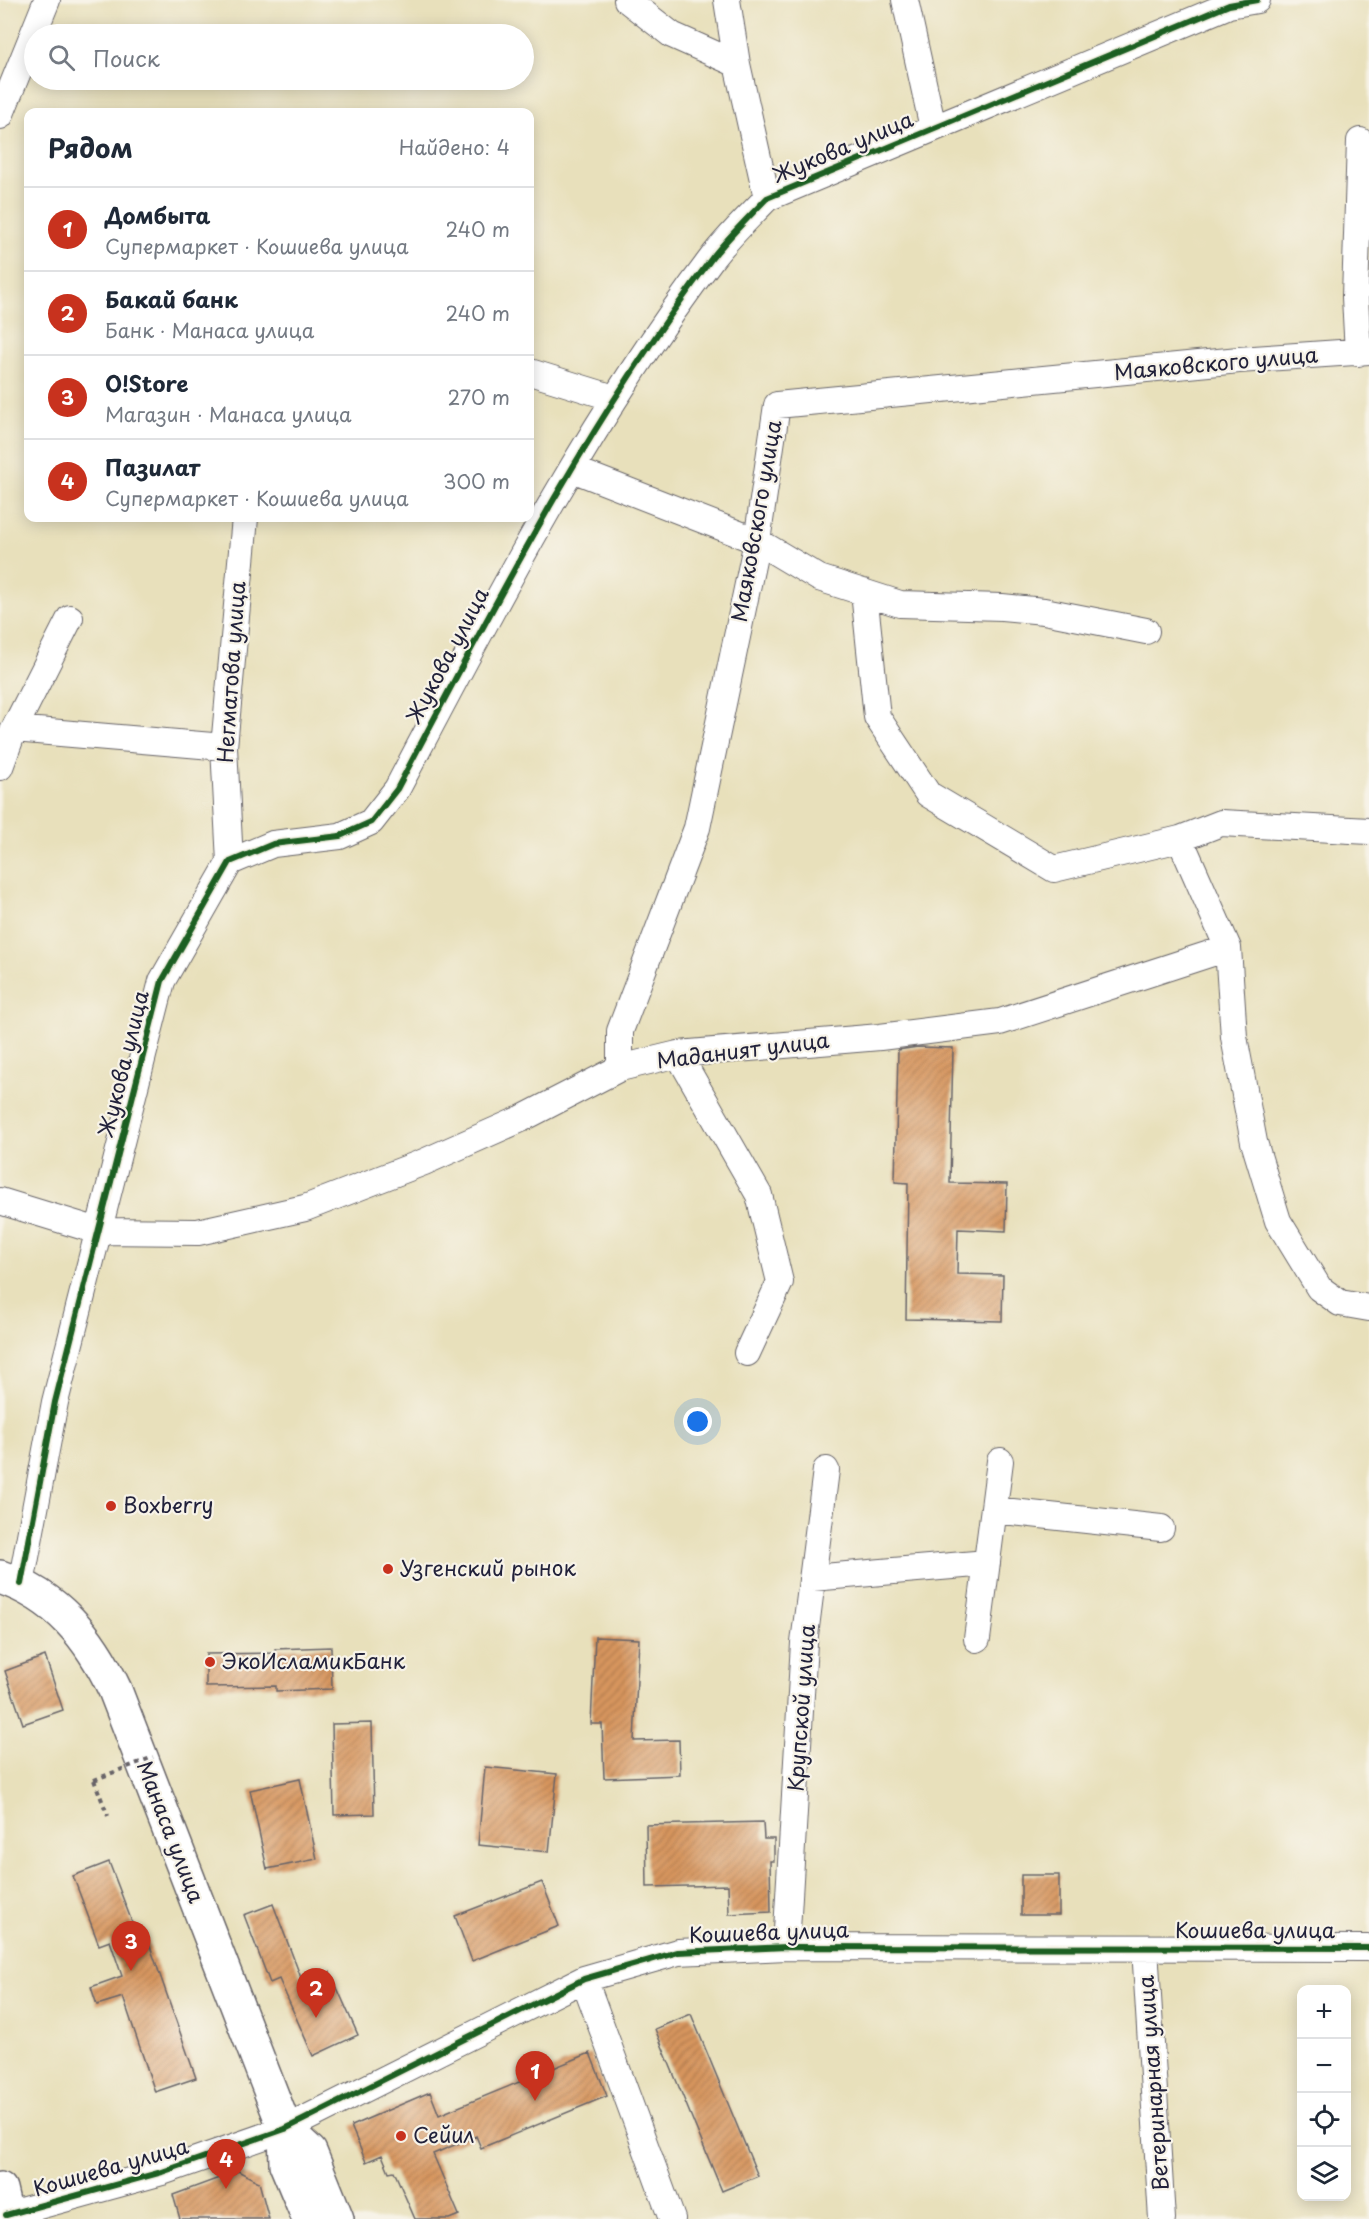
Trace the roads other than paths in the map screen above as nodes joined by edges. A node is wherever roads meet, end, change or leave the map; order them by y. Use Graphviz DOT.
graph roads {
  1 [pos="47,0"];
  2 [pos="627,0"];
  3 [pos="727,0"];
  4 [pos="905,0"];
  5 [pos="1257,0"];
  6 [pos="37,24"];
  7 [pos="24,57"];
  8 [pos="737,64"];
  9 [pos="0,116"];
  10 [pos="933,128"];
  11 [pos="1360,141"];
  12 [pos="766,198"];
  13 [pos="1364,352"];
  14 [pos="534,373"];
  15 [pos="614,398"];
  16 [pos="572,469"];
  17 [pos="244,522"];
  18 [pos="758,541"];
  19 [pos="864,592"];
  20 [pos="70,618"];
  21 [pos="1146,632"];
  22 [pos="14,729"];
  23 [pos="224,747"];
  24 [pos="0,767"];
  25 [pos="1369,831"];
  26 [pos="1180,839"];
  27 [pos="230,862"];
  28 [pos="1228,948"];
  29 [pos="678,1054"];
  30 [pos="620,1068"];
  31 [pos="0,1201"];
  32 [pos="98,1231"];
  33 [pos="1369,1308"];
  34 [pos="747,1353"];
  35 [pos="1000,1461"];
  36 [pos="826,1470"];
  37 [pos="994,1510"];
  38 [pos="1161,1528"];
  39 [pos="987,1563"];
  40 [pos="812,1578"];
  41 [pos="11,1580"];
  42 [pos="977,1639"];
  43 [pos="786,1947"];
  44 [pos="1145,1948"];
  45 [pos="1369,1948"];
  46 [pos="584,1979"];
  47 [pos="285,2129"];
  48 [pos="5,2208"];
  49 [pos="309,2219"];
  50 [pos="337,2219"];
  51 [pos="672,2219"];
  52 [pos="1162,2219"];
  1 -- 6 [label="street"];
  2 -- 8 [label="street"];
  3 -- 8 [label="street"];
  4 -- 10 [label="street"];
  5 -- 10 [label="street, Жукова улица"];
  7 -- 9 [label="street"];
  8 -- 12 [label="street"];
  10 -- 12 [label="street, Жукова улица"];
  11 -- 13 [label="street"];
  12 -- 15 [label="street, Жукова улица"];
  13 -- 18 [label="street, Маяковского улица"];
  14 -- 15 [label="street"];
  15 -- 16 [label="street, Жукова улица"];
  16 -- 18 [label="street"];
  16 -- 27 [label="street, Жукова улица"];
  17 -- 23 [label="street, Негматова улица"];
  18 -- 19 [label="street"];
  18 -- 30 [label="street, Маяковского улица"];
  19 -- 21 [label="street"];
  19 -- 26 [label="street"];
  20 -- 22 [label="street"];
  22 -- 23 [label="street"];
  22 -- 24 [label="street"];
  23 -- 27 [label="street, Негматова улица"];
  25 -- 26 [label="street"];
  26 -- 28 [label="street"];
  27 -- 32 [label="street, Жукова улица"];
  28 -- 29 [label="street, Маданият улица"];
  28 -- 33 [label="street"];
  29 -- 30 [label="street, Маданият улица"];
  29 -- 34 [label="street"];
  30 -- 32 [label="street, Маданият улица"];
  31 -- 32 [label="street"];
  32 -- 41 [label="street, Жукова улица"];
  35 -- 37 [label="street"];
  36 -- 40 [label="street, Крупской улица"];
  37 -- 38 [label="street"];
  37 -- 39 [label="street"];
  39 -- 40 [label="street"];
  39 -- 42 [label="street"];
  40 -- 43 [label="street, Крупской улица"];
  41 -- 47 [label="main road, Манаса улица"];
  43 -- 44 [label="street, Кошиева улица"];
  43 -- 46 [label="street, Кошиева улица"];
  44 -- 45 [label="street, Кошиева улица"];
  44 -- 52 [label="street, Ветеринарная улица"];
  46 -- 47 [label="street, Кошиева улица"];
  46 -- 51 [label="street"];
  47 -- 48 [label="street, Кошиева улица"];
  47 -- 49 [label="main road, Манаса улица"];
  47 -- 50 [label="main road, Манаса улица"];
}
